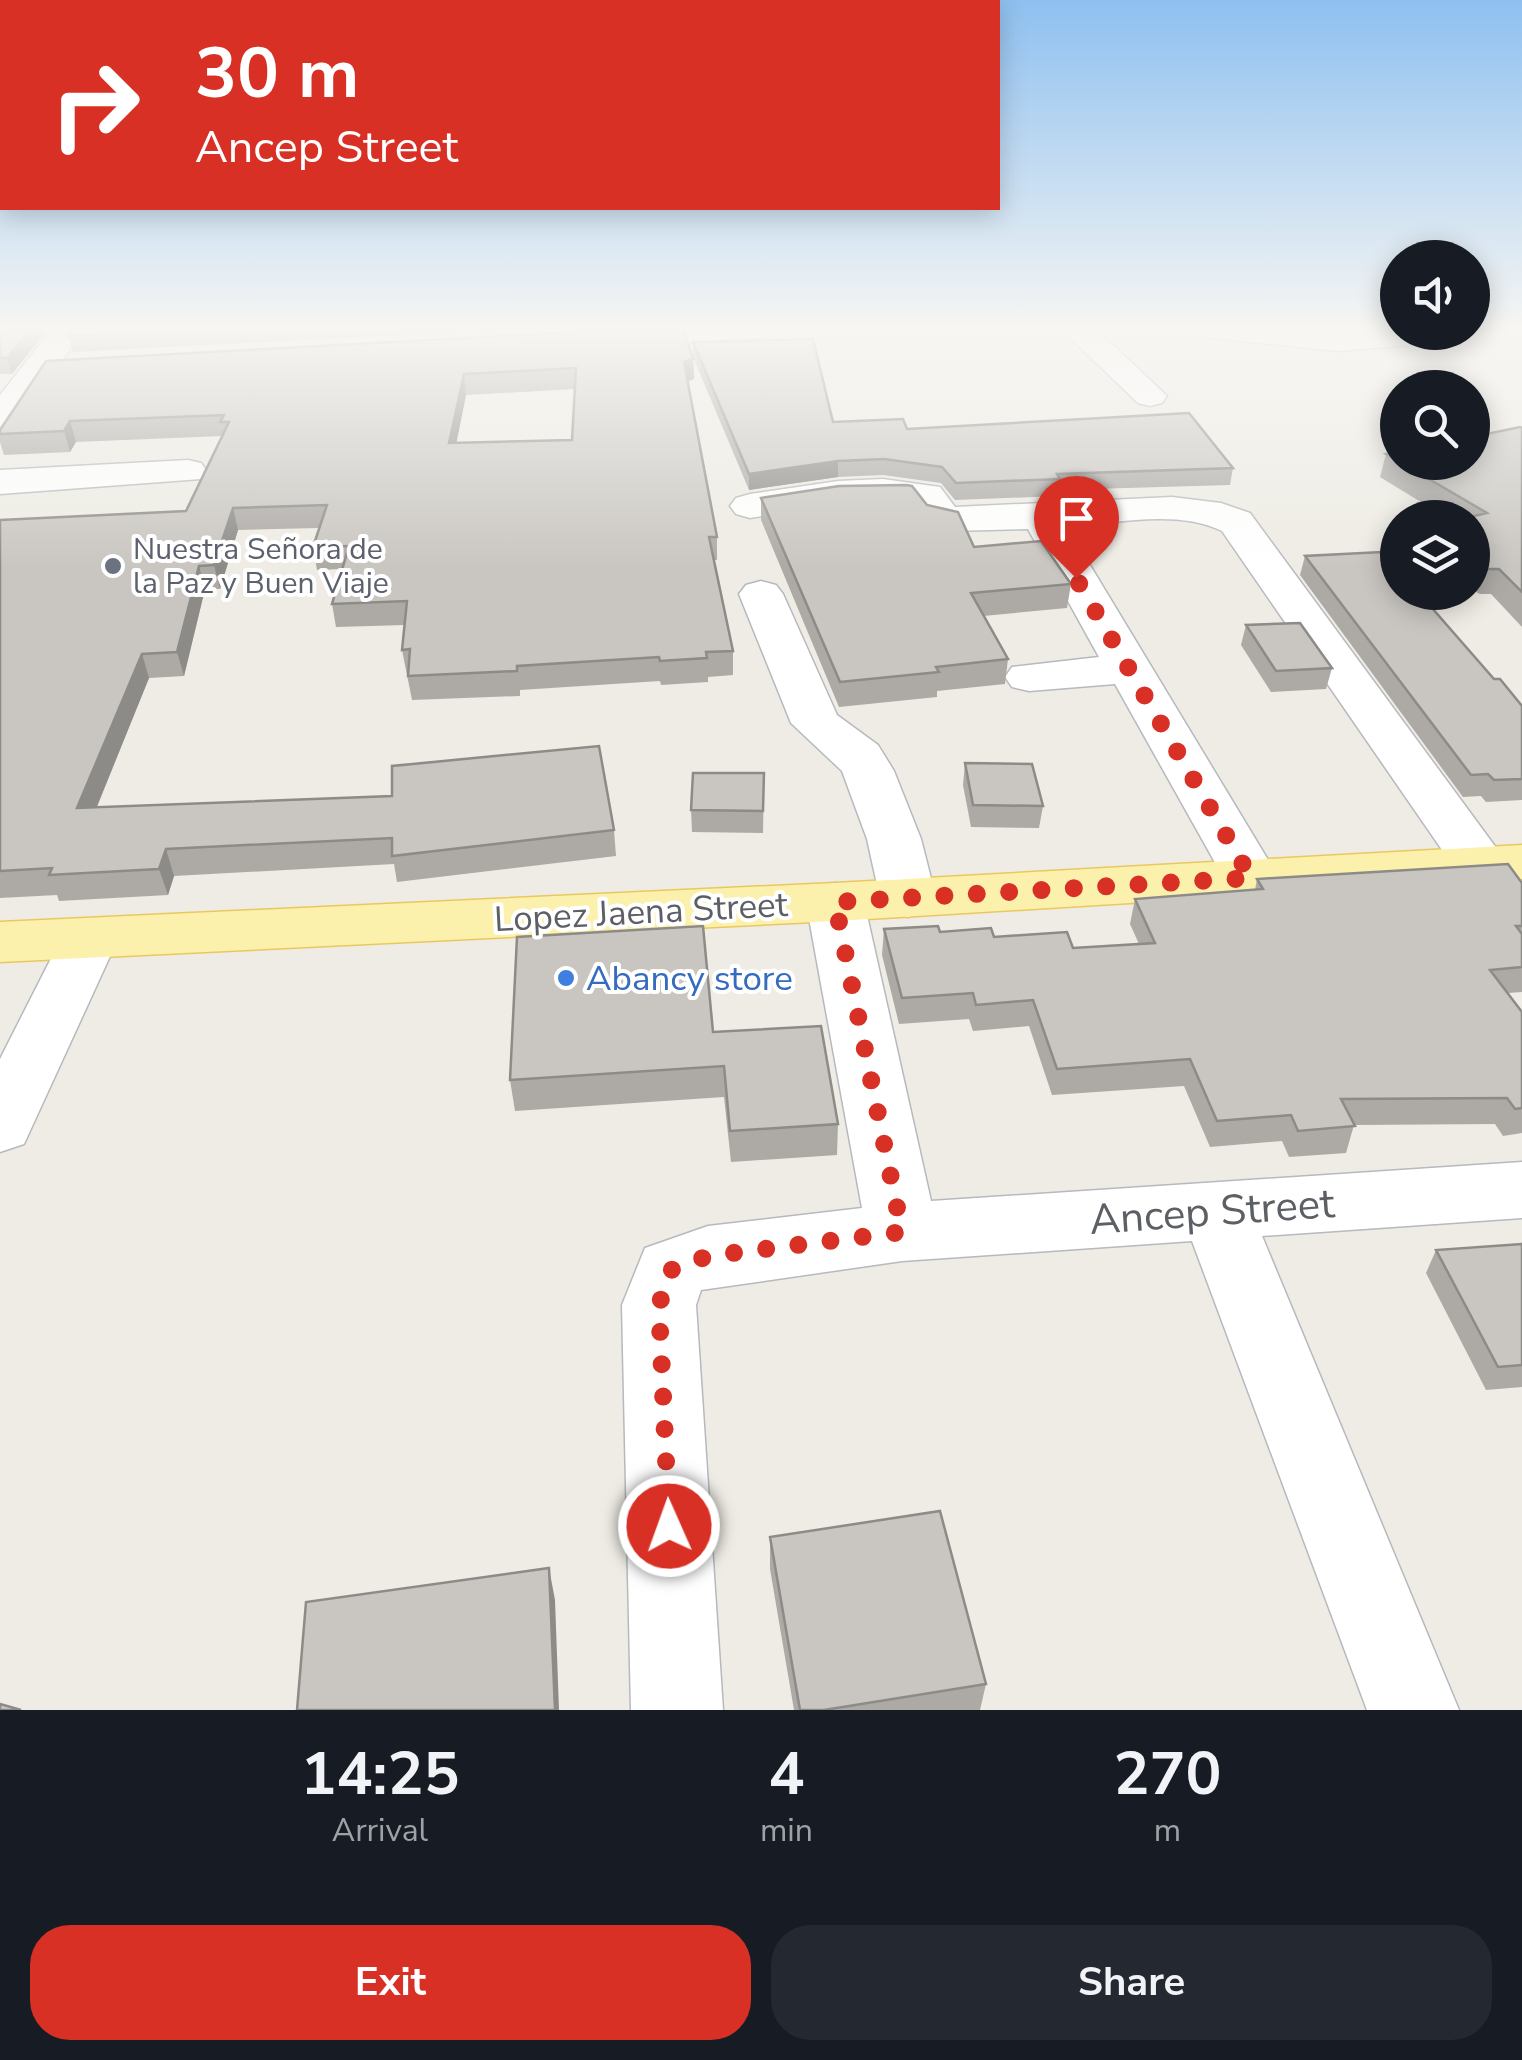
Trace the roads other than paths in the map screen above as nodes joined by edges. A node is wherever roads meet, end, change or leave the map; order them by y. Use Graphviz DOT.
graph roads {
  1 [pos="188,471"];
  2 [pos="0,482"];
  3 [pos="750,506"];
  4 [pos="1040,517"];
  5 [pos="760,594"];
  6 [pos="1130,669"];
  7 [pos="1029,677"];
  8 [pos="1501,863"];
  9 [pos="1251,878"];
  10 [pos="908,898"];
  11 [pos="835,902"];
  12 [pos="88,941"];
  13 [pos="0,942"];
  14 [pos="0,1126"];
  15 [pos="1522,1190"];
  16 [pos="1217,1214"];
  17 [pos="902,1232"];
  18 [pos="677,1710"];
  19 [pos="1412,1710"];
  1 -- 2 [label="street"];
  3 -- 4 [label="street"];
  4 -- 6 [label="street"];
  4 -- 8 [label="street"];
  5 -- 10 [label="street"];
  6 -- 7 [label="street"];
  6 -- 9 [label="street"];
  8 -- 9 [label="main road, Lopez Jaena Street"];
  9 -- 10 [label="main road, Lopez Jaena Street"];
  10 -- 11 [label="main road, Lopez Jaena Street"];
  11 -- 12 [label="main road, Lopez Jaena Street"];
  11 -- 17 [label="street"];
  12 -- 13 [label="main road, Lopez Jaena Street"];
  12 -- 14 [label="street"];
  15 -- 16 [label="street, Ancep Street"];
  16 -- 17 [label="street, Ancep Street"];
  16 -- 19 [label="street"];
  17 -- 18 [label="street, Ancep Street"];
}
